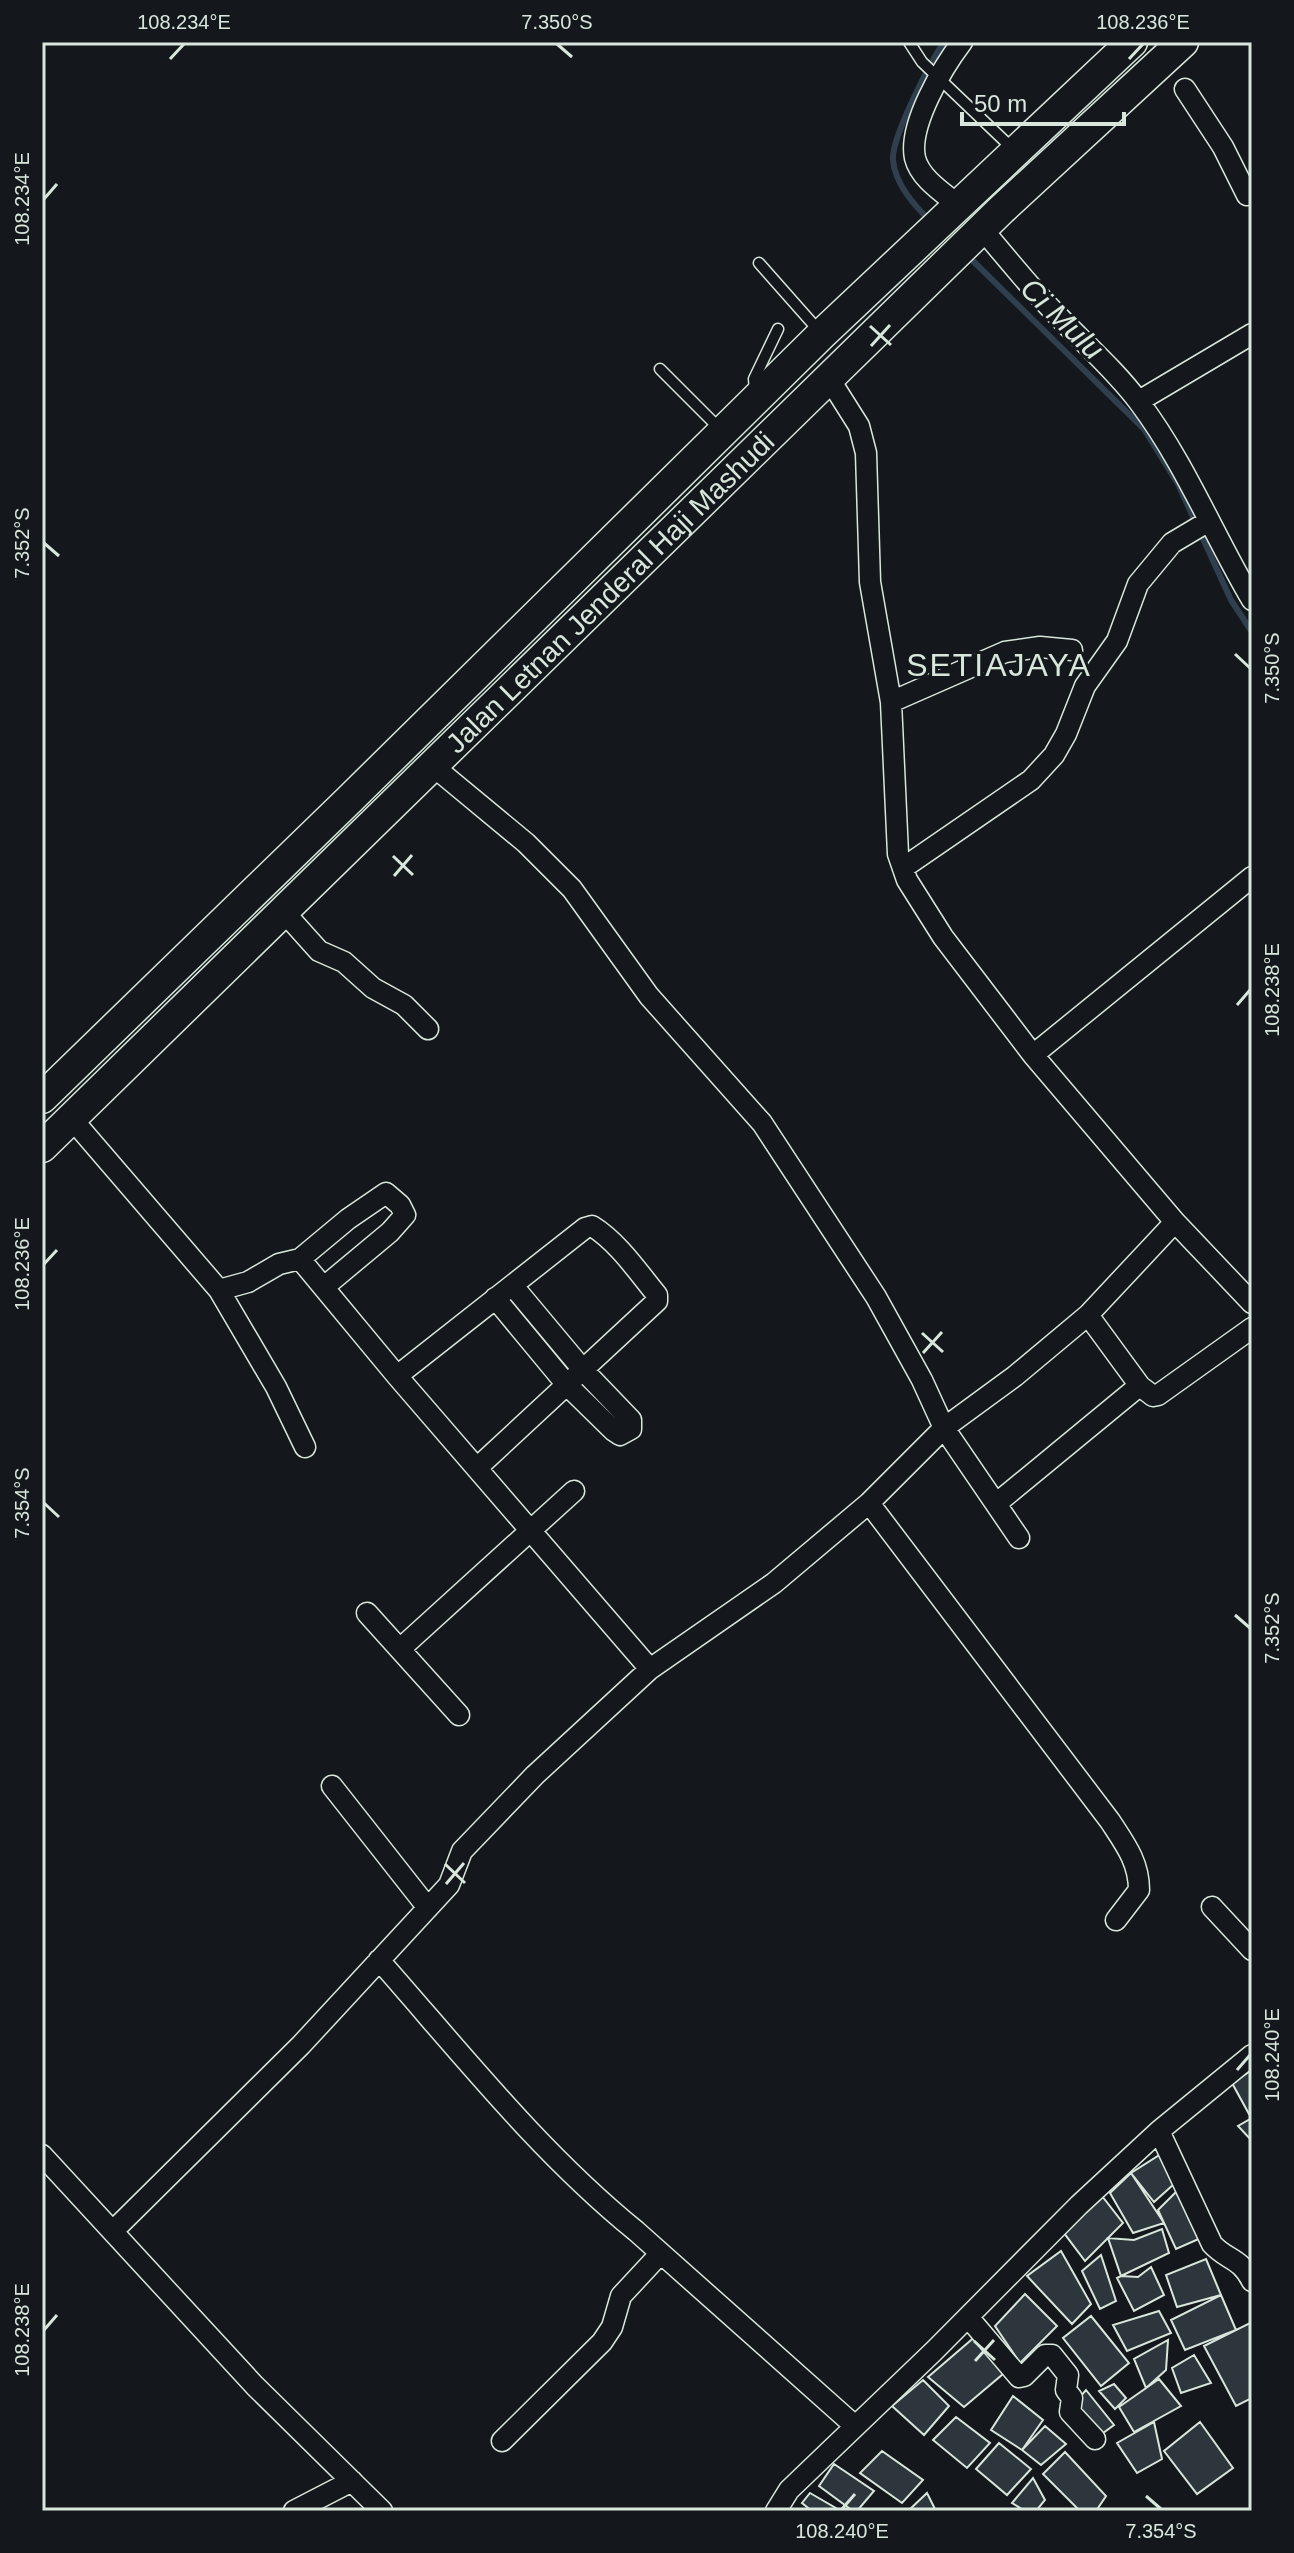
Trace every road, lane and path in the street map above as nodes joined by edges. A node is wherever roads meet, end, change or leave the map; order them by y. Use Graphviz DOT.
graph roads {
  1 [pos="909,42"];
  2 [pos="962,42"];
  3 [pos="1132,42"];
  4 [pos="1183,42"];
  5 [pos="938,78"];
  6 [pos="1185,89"];
  7 [pos="1055,114"];
  8 [pos="1076,140"];
  9 [pos="1015,150"];
  10 [pos="1250,199"];
  11 [pos="954,207"];
  12 [pos="980,231"];
  13 [pos="759,263"];
  14 [pos="778,329"];
  15 [pos="822,334"];
  16 [pos="1252,334"];
  17 [pos="660,369"];
  18 [pos="830,380"];
  19 [pos="758,395"];
  20 [pos="1139,401"];
  21 [pos="722,431"];
  22 [pos="1199,527"];
  23 [pos="1252,600"];
  24 [pos="1072,650"];
  25 [pos="891,702"];
  26 [pos="433,766"];
  27 [pos="903,868"];
  28 [pos="1252,877"];
  29 [pos="284,912"];
  30 [pos="428,1029"];
  31 [pos="1033,1055"];
  32 [pos="42,1098"];
  33 [pos="72,1119"];
  34 [pos="42,1147"];
  35 [pos="1175,1222"];
  36 [pos="300,1259"];
  37 [pos="513,1286"];
  38 [pos="324,1287"];
  39 [pos="219,1290"];
  40 [pos="495,1298"];
  41 [pos="1252,1303"];
  42 [pos="1088,1315"];
  43 [pos="1252,1328"];
  44 [pos="584,1371"];
  45 [pos="397,1376"];
  46 [pos="567,1385"];
  47 [pos="1140,1386"];
  48 [pos="944,1428"];
  49 [pos="305,1447"];
  50 [pos="478,1467"];
  51 [pos="574,1491"];
  52 [pos="869,1503"];
  53 [pos="997,1503"];
  54 [pos="530,1531"];
  55 [pos="1019,1538"];
  56 [pos="367,1613"];
  57 [pos="400,1649"];
  58 [pos="650,1669"];
  59 [pos="459,1715"];
  60 [pos="332,1786"];
  61 [pos="1212,1907"];
  62 [pos="428,1908"];
  63 [pos="1116,1920"];
  64 [pos="1252,1950"];
  65 [pos="379,1960"];
  66 [pos="1252,2055"];
  67 [pos="1159,2131"];
  68 [pos="46,2167"];
  69 [pos="114,2230"];
  70 [pos="660,2254"];
  71 [pos="1252,2281"];
  72 [pos="968,2317"];
  73 [pos="855,2426"];
  74 [pos="1095,2439"];
  75 [pos="502,2441"];
  76 [pos="352,2481"];
  77 [pos="294,2511"];
  78 [pos="382,2511"];
  79 [pos="776,2511"];
  1 -- 5 [label="lane"];
  2 -- 5 [label="street"];
  3 -- 7 [label="main road, Jalan Letnan Jenderal Haji Mashudi"];
  4 -- 8 [label="main road, Jalan Letnan Jenderal Haji Mashudi"];
  5 -- 9 [label="lane"];
  5 -- 11 [label="street"];
  6 -- 10 [label="street"];
  7 -- 8 [label="main road"];
  7 -- 9 [label="main road, Jalan Letnan Jenderal Haji Mashudi"];
  8 -- 12 [label="main road, Jalan Letnan Jenderal Haji Mashudi"];
  9 -- 11 [label="main road, Jalan Letnan Jenderal Haji Mashudi"];
  11 -- 15 [label="main road, Jalan Letnan Jenderal Haji Mashudi"];
  12 -- 18 [label="main road, Jalan Letnan Jenderal Haji Mashudi"];
  12 -- 20 [label="street"];
  13 -- 15 [label="lane"];
  14 -- 19 [label="lane"];
  15 -- 19 [label="main road, Jalan Letnan Jenderal Haji Mashudi"];
  16 -- 20 [label="street"];
  17 -- 21 [label="lane"];
  18 -- 25 [label="street"];
  18 -- 26 [label="main road, Jalan Letnan Jenderal Haji Mashudi"];
  19 -- 21 [label="main road, Jalan Letnan Jenderal Haji Mashudi"];
  20 -- 22 [label="street"];
  21 -- 32 [label="main road, Jalan Letnan Jenderal Haji Mashudi"];
  22 -- 23 [label="street"];
  22 -- 27 [label="street"];
  24 -- 25 [label="street"];
  25 -- 27 [label="street"];
  26 -- 29 [label="main road, Jalan Letnan Jenderal Haji Mashudi"];
  26 -- 48 [label="street"];
  27 -- 31 [label="street"];
  28 -- 31 [label="street"];
  29 -- 30 [label="street"];
  29 -- 33 [label="main road, Jalan Letnan Jenderal Haji Mashudi"];
  31 -- 35 [label="street"];
  33 -- 34 [label="main road, Jalan Letnan Jenderal Haji Mashudi"];
  33 -- 39 [label="street"];
  35 -- 41 [label="street"];
  35 -- 42 [label="street"];
  36 -- 38 [label="street"];
  36 -- 38 [label="street"];
  36 -- 39 [label="street"];
  37 -- 40 [label="street"];
  37 -- 44 [label="street"];
  37 -- 44 [label="street"];
  38 -- 45 [label="street"];
  39 -- 49 [label="street"];
  40 -- 45 [label="street"];
  40 -- 46 [label="street"];
  42 -- 47 [label="street"];
  42 -- 48 [label="street"];
  43 -- 47 [label="street"];
  44 -- 46 [label="street"];
  44 -- 46 [label="street"];
  45 -- 50 [label="street"];
  46 -- 50 [label="street"];
  47 -- 53 [label="street"];
  48 -- 52 [label="street"];
  48 -- 53 [label="street"];
  50 -- 54 [label="street"];
  51 -- 54 [label="street"];
  52 -- 58 [label="street"];
  52 -- 63 [label="street"];
  53 -- 55 [label="street"];
  54 -- 57 [label="street"];
  54 -- 58 [label="street"];
  56 -- 57 [label="street"];
  57 -- 59 [label="street"];
  58 -- 62 [label="street"];
  60 -- 62 [label="street"];
  61 -- 64 [label="street"];
  62 -- 65 [label="street"];
  65 -- 69 [label="street"];
  65 -- 70 [label="street"];
  66 -- 67 [label="street"];
  67 -- 71 [label="street"];
  67 -- 72 [label="street"];
  68 -- 69 [label="street"];
  69 -- 76 [label="street"];
  70 -- 73 [label="street"];
  70 -- 75 [label="street"];
  72 -- 73 [label="street"];
  72 -- 74 [label="street"];
  73 -- 79 [label="street"];
  76 -- 77 [label="street"];
  76 -- 78 [label="street"];
}
